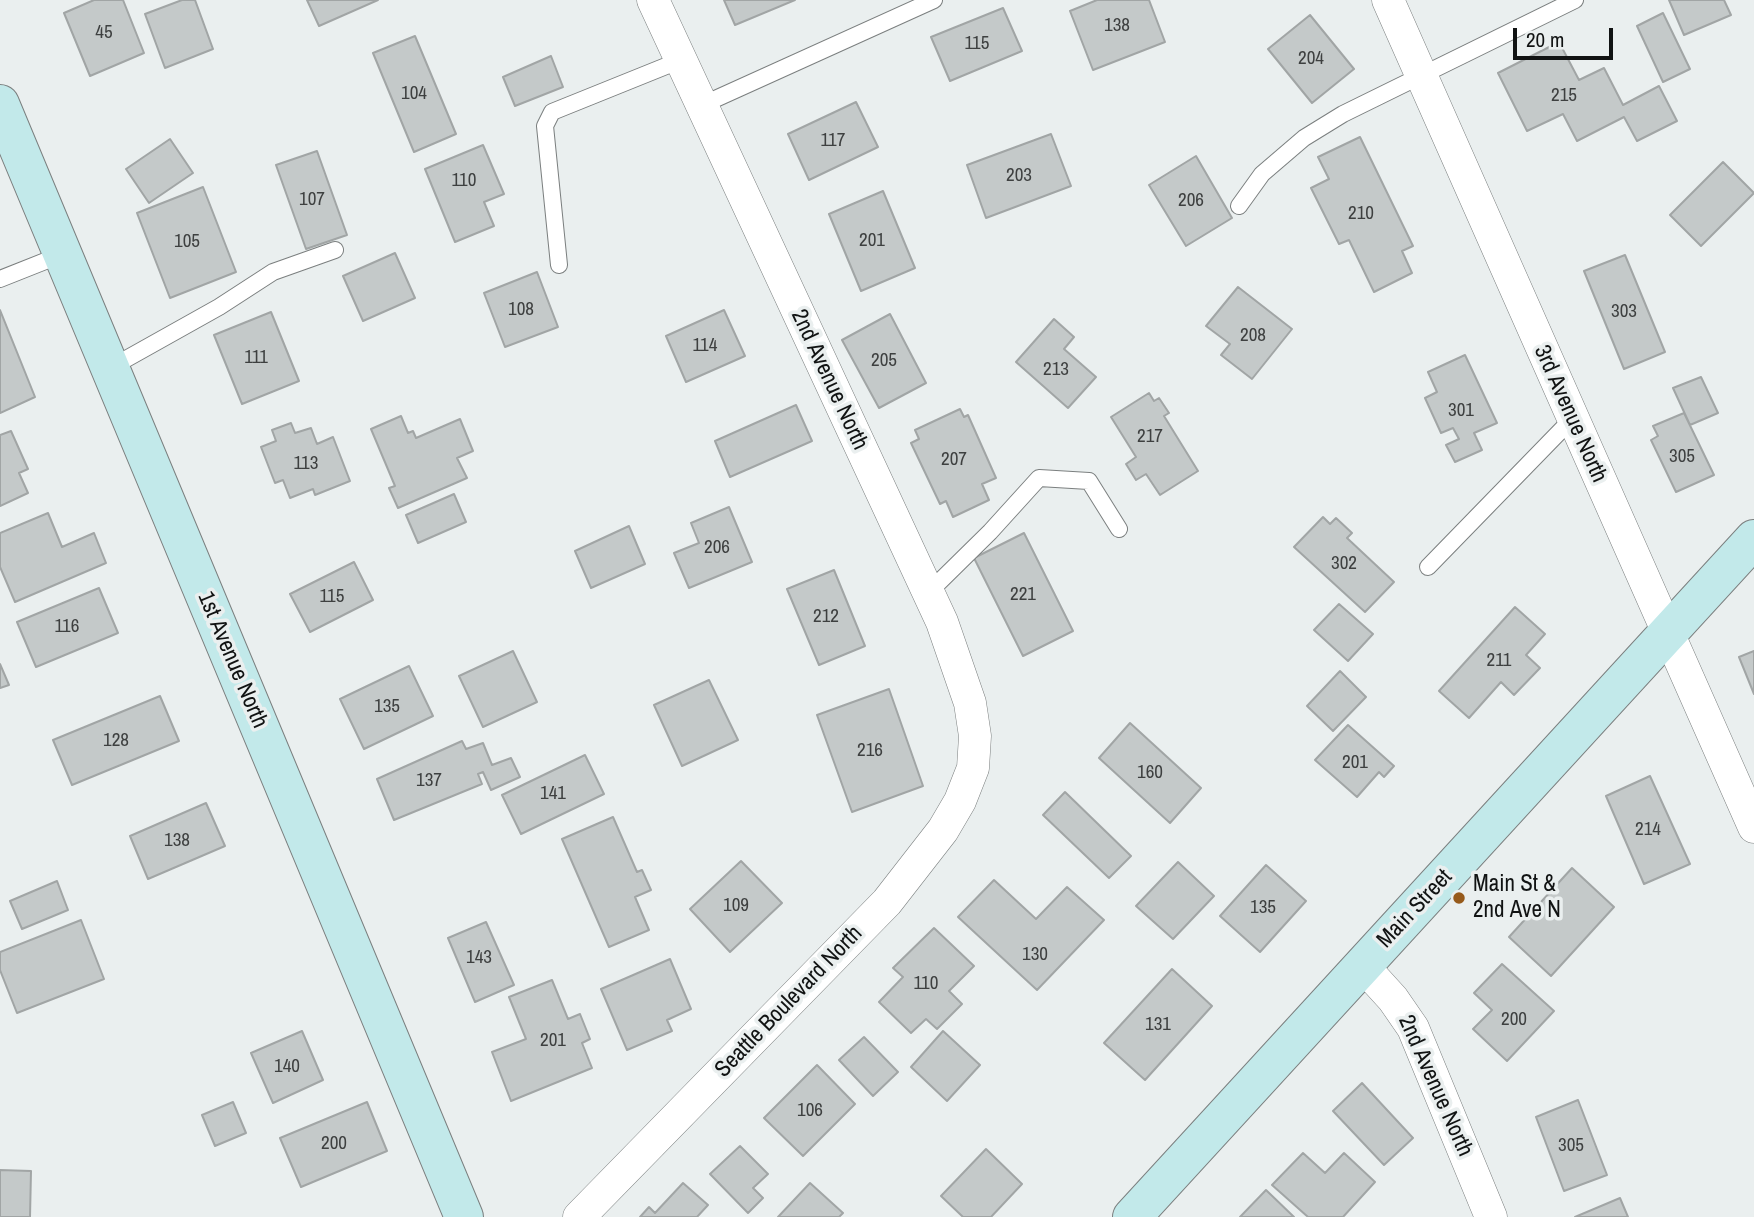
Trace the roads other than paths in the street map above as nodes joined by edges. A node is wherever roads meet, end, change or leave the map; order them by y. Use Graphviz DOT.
graph roads {
  1 [pos="653,0"];
  2 [pos="934,0"];
  3 [pos="1388,0"];
  4 [pos="1575,0"];
  5 [pos="681,60"];
  6 [pos="1422,76"];
  7 [pos="0,104"];
  8 [pos="702,105"];
  9 [pos="1239,206"];
  10 [pos="335,250"];
  11 [pos="62,254"];
  12 [pos="559,265"];
  13 [pos="0,279"];
  14 [pos="110,368"];
  15 [pos="1572,419"];
  16 [pos="1119,529"];
  17 [pos="1754,539"];
  18 [pos="1428,567"];
  19 [pos="928,593"];
  20 [pos="1667,635"];
  21 [pos="973,768"];
  22 [pos="1754,827"];
  23 [pos="1363,966"];
  24 [pos="464,1217"];
  25 [pos="579,1217"];
  26 [pos="1132,1217"];
  27 [pos="1491,1217"];
  1 -- 5 [label="street, 2nd Avenue North"];
  2 -- 8 [label="lane"];
  3 -- 6 [label="street, 3rd Avenue North"];
  4 -- 6 [label="lane"];
  5 -- 8 [label="street, 2nd Avenue North"];
  5 -- 12 [label="lane"];
  6 -- 9 [label="lane"];
  6 -- 15 [label="street, 3rd Avenue North"];
  7 -- 11 [label="street, 1st Avenue North"];
  8 -- 19 [label="street, 2nd Avenue North"];
  10 -- 14 [label="lane"];
  11 -- 13 [label="lane"];
  11 -- 14 [label="street, 1st Avenue North"];
  14 -- 24 [label="street, 1st Avenue North"];
  15 -- 18 [label="lane"];
  15 -- 20 [label="street, 3rd Avenue North"];
  16 -- 19 [label="lane"];
  17 -- 20 [label="street, Main Street"];
  19 -- 21 [label="street, 2nd Avenue North"];
  20 -- 22 [label="street, 3rd Avenue North"];
  20 -- 23 [label="street, Main Street"];
  21 -- 25 [label="street, Seattle Boulevard North"];
  23 -- 26 [label="street, Main Street"];
  23 -- 27 [label="street, 2nd Avenue North"];
}
